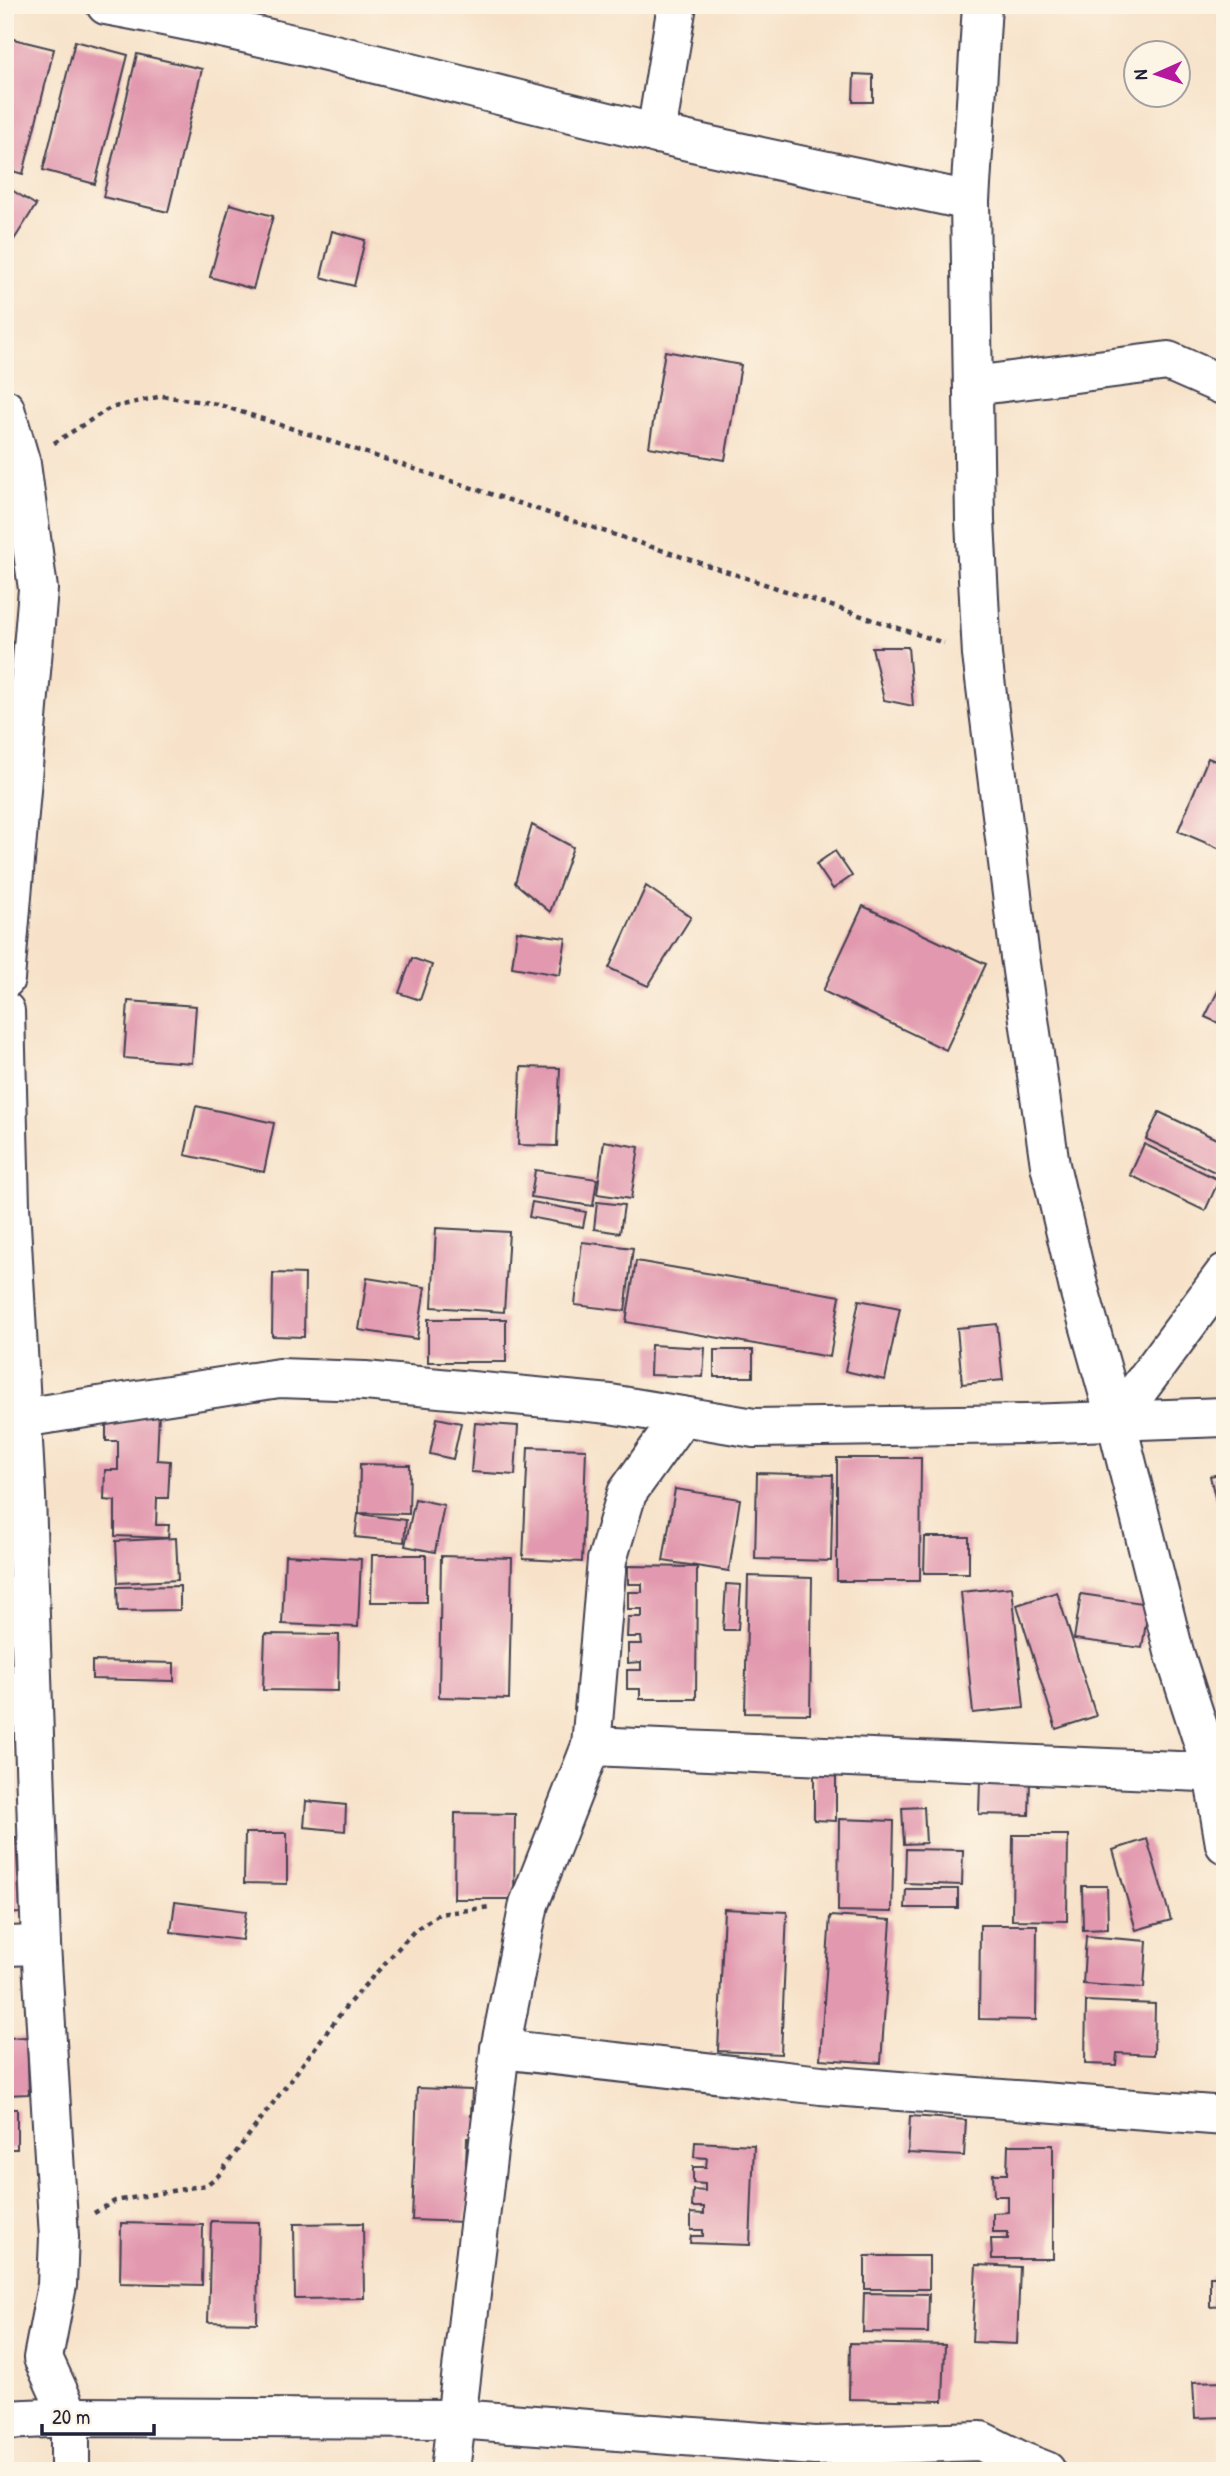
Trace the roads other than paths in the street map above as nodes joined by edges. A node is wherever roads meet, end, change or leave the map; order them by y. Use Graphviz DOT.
graph roads {
  1 [pos="106,5"];
  2 [pos="677,5"];
  3 [pos="982,5"];
  4 [pos="656,134"];
  5 [pos="970,201"];
  6 [pos="973,386"];
  7 [pos="1225,386"];
  8 [pos="5,409"];
  9 [pos="5,979"];
  10 [pos="5,1011"];
  11 [pos="1225,1273"];
  12 [pos="682,1416"];
  13 [pos="1225,1417"];
  14 [pos="22,1418"];
  15 [pos="1116,1420"];
  16 [pos="591,1746"];
  17 [pos="1219,1773"];
  18 [pos="1225,1844"];
  19 [pos="23,1945"];
  20 [pos="500,2049"];
  21 [pos="1225,2116"];
  22 [pos="70,2417"];
  23 [pos="457,2419"];
  24 [pos="5,2420"];
  25 [pos="70,2471"];
  26 [pos="450,2471"];
  27 [pos="1046,2471"];
  1 -- 4 [label="street"];
  2 -- 4 [label="street"];
  3 -- 5 [label="street"];
  4 -- 5 [label="street"];
  5 -- 6 [label="street"];
  6 -- 7 [label="street"];
  6 -- 15 [label="street"];
  8 -- 9 [label="street"];
  10 -- 14 [label="street"];
  11 -- 15 [label="street"];
  12 -- 14 [label="street"];
  12 -- 15 [label="street"];
  12 -- 16 [label="street"];
  13 -- 15 [label="street"];
  14 -- 19 [label="street"];
  15 -- 17 [label="street"];
  16 -- 17 [label="street"];
  16 -- 20 [label="street"];
  17 -- 18 [label="street"];
  19 -- 22 [label="street"];
  20 -- 21 [label="street"];
  20 -- 23 [label="street"];
  22 -- 23 [label="street"];
  22 -- 24 [label="street"];
  22 -- 25 [label="street"];
  23 -- 26 [label="street"];
  23 -- 27 [label="street"];
}
